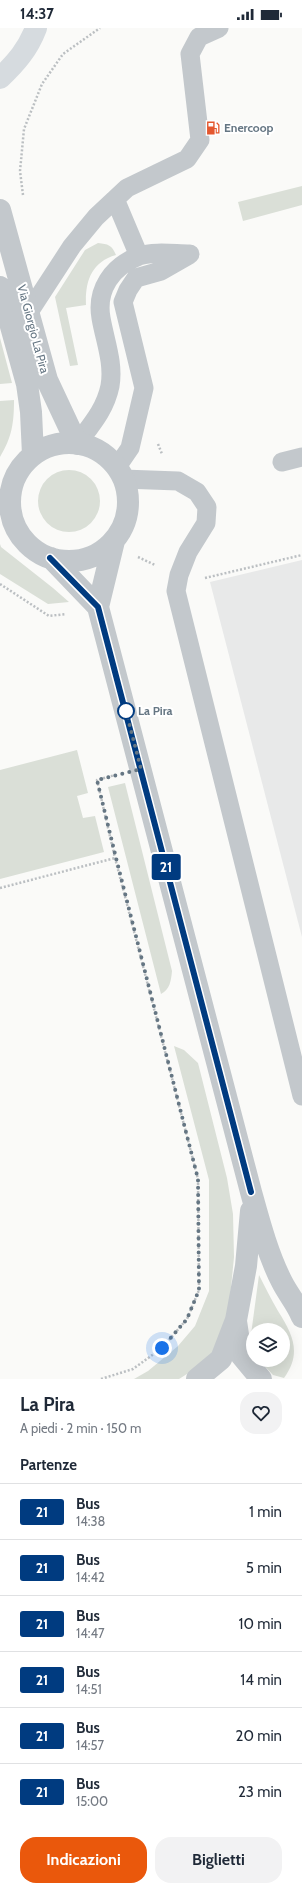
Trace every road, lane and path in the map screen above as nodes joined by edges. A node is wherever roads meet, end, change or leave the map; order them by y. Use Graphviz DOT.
graph roads {
  1 [pos="50,28"];
  2 [pos="100,28"];
  3 [pos="220,28"];
  4 [pos="33,35"];
  5 [pos="0,78"];
  6 [pos="20,171"];
  7 [pos="115,199"];
  8 [pos="0,210"];
  9 [pos="139,256"];
  10 [pos="0,287"];
  11 [pos="29,312"];
  12 [pos="104,408"];
  13 [pos="62,414"];
  14 [pos="77,444"];
  15 [pos="33,455"];
  16 [pos="302,457"];
  17 [pos="282,462"];
  18 [pos="120,473"];
  19 [pos="8,475"];
  20 [pos="5,513"];
  21 [pos="114,541"];
  22 [pos="302,555"];
  23 [pos="136,556"];
  24 [pos="50,558"];
  25 [pos="179,575"];
  26 [pos="0,584"];
  27 [pos="98,607"];
  28 [pos="141,769"];
  29 [pos="116,858"];
  30 [pos="0,888"];
  31 [pos="302,1096"];
  32 [pos="251,1192"];
  33 [pos="300,1310"];
  34 [pos="236,1320"];
  35 [pos="101,1379"];
  36 [pos="197,1379"];
  37 [pos="261,1379"];
  1 -- 4 [label="main road"];
  2 -- 6 [label="path"];
  3 -- 7 [label="lane"];
  4 -- 5 [label="main road"];
  7 -- 9 [label="lane"];
  7 -- 11 [label="lane"];
  8 -- 11 [label="street, Via Giorgio La Pira"];
  9 -- 12 [label="lane"];
  9 -- 18 [label="lane"];
  10 -- 15 [label="street, Via Giorgio La Pira"];
  11 -- 13 [label="street, Via Giorgio La Pira"];
  12 -- 13 [label="lane"];
  12 -- 14 [label="lane"];
  13 -- 14 [label="street, Via Giorgio La Pira"];
  14 -- 15 [label="street"];
  14 -- 18 [label="street"];
  15 -- 19 [label="street"];
  16 -- 17 [label="lane"];
  18 -- 21 [label="street"];
  18 -- 25 [label="lane"];
  19 -- 20 [label="street"];
  20 -- 24 [label="street"];
  21 -- 24 [label="street"];
  21 -- 27 [label="street"];
  22 -- 25 [label="path"];
  23 -- 25 [label="path"];
  24 -- 27 [label="street"];
  25 -- 31 [label="lane"];
  26 -- 27 [label="path"];
  27 -- 28 [label="street"];
  28 -- 29 [label="path"];
  28 -- 32 [label="street"];
  29 -- 30 [label="path"];
  29 -- 35 [label="path"];
  32 -- 33 [label="street"];
  32 -- 34 [label="street"];
  34 -- 36 [label="street"];
  34 -- 37 [label="street"];
}
